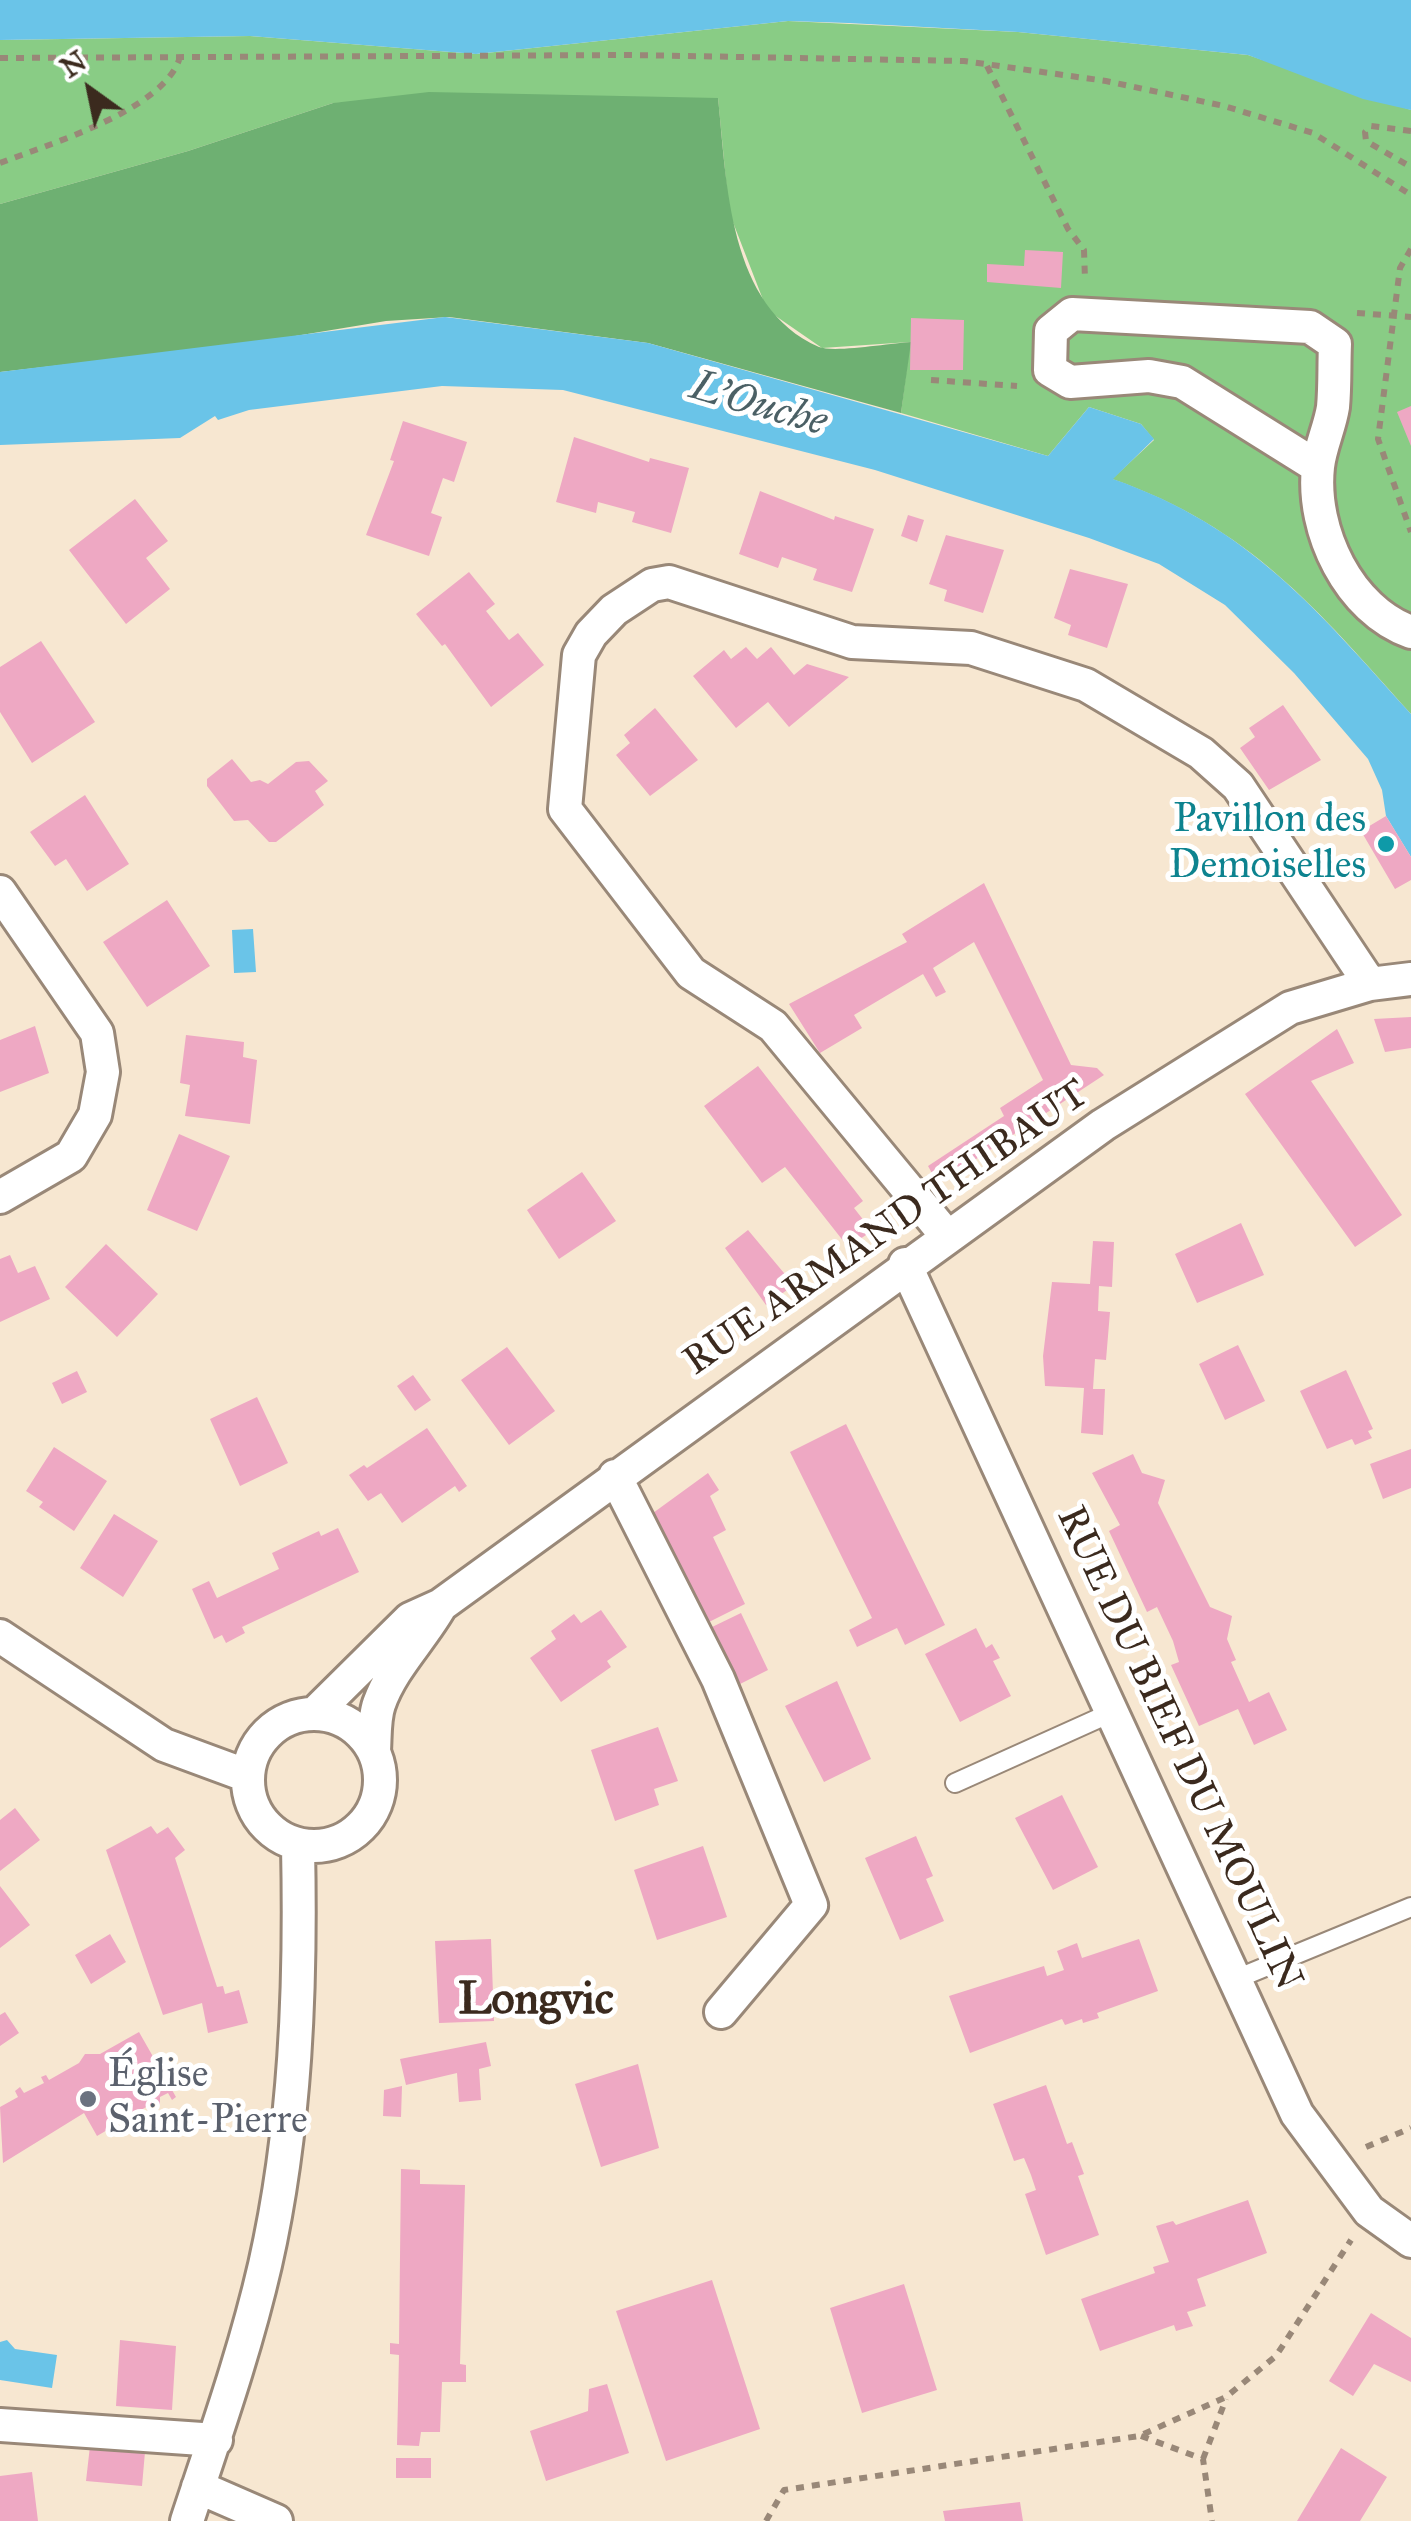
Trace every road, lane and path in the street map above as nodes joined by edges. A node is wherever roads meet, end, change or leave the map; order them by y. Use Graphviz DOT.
graph roads {
  1 [pos="180,57"];
  2 [pos="0,58"];
  3 [pos="987,64"];
  4 [pos="1411,132"];
  5 [pos="0,162"];
  6 [pos="1411,167"];
  7 [pos="1411,195"];
  8 [pos="1411,249"];
  9 [pos="1086,296"];
  10 [pos="1394,315"];
  11 [pos="1411,317"];
  12 [pos="1019,369"];
  13 [pos="931,380"];
  14 [pos="1318,467"];
  15 [pos="1411,532"];
  16 [pos="1411,632"];
  17 [pos="0,892"];
  18 [pos="1411,979"];
  19 [pos="1370,984"];
  20 [pos="0,1197"];
  21 [pos="946,1234"];
  22 [pos="906,1264"];
  23 [pos="615,1476"];
  24 [pos="441,1605"];
  25 [pos="0,1636"];
  26 [pos="1114,1711"];
  27 [pos="314,1713"];
  28 [pos="374,1751"];
  29 [pos="248,1776"];
  30 [pos="955,1783"];
  31 [pos="298,1846"];
  32 [pos="1411,1907"];
  33 [pos="1236,1979"];
  34 [pos="721,2012"];
  35 [pos="1411,2128"];
  36 [pos="1332,2160"];
  37 [pos="1369,2211"];
  38 [pos="1411,2241"];
  39 [pos="1226,2398"];
  40 [pos="0,2426"];
  41 [pos="1139,2436"];
  42 [pos="216,2440"];
  43 [pos="1203,2459"];
  44 [pos="198,2487"];
  45 [pos="187,2521"];
  46 [pos="276,2521"];
  47 [pos="766,2521"];
  48 [pos="1212,2521"];
  1 -- 2 [label="path"];
  1 -- 3 [label="path"];
  1 -- 5 [label="path"];
  3 -- 7 [label="path"];
  3 -- 9 [label="path"];
  4 -- 6 [label="path"];
  8 -- 10 [label="path"];
  10 -- 11 [label="path"];
  10 -- 15 [label="path"];
  12 -- 13 [label="path"];
  14 -- 14 [label="street"];
  14 -- 16 [label="street"];
  17 -- 20 [label="street"];
  18 -- 19 [label="street, RUE ARMAND THIBAUT"];
  19 -- 21 [label="street, RUE ARMAND THIBAUT"];
  19 -- 21 [label="street"];
  21 -- 22 [label="street, RUE ARMAND THIBAUT"];
  22 -- 23 [label="street, RUE ARMAND THIBAUT"];
  22 -- 26 [label="street, RUE DU BIEF DU MOULIN"];
  23 -- 24 [label="street, RUE ARMAND THIBAUT"];
  23 -- 34 [label="street"];
  24 -- 27 [label="street, RUE ARMAND THIBAUT"];
  24 -- 28 [label="street, RUE ARMAND THIBAUT"];
  25 -- 29 [label="street"];
  26 -- 30 [label="lane"];
  26 -- 33 [label="street, RUE DU BIEF DU MOULIN"];
  27 -- 28 [label="street"];
  27 -- 29 [label="street"];
  28 -- 31 [label="street"];
  29 -- 31 [label="street"];
  31 -- 42 [label="street"];
  32 -- 33 [label="lane"];
  33 -- 36 [label="street, RUE DU BIEF DU MOULIN"];
  35 -- 36 [label="path"];
  36 -- 37 [label="street, RUE DU BIEF DU MOULIN"];
  37 -- 38 [label="street, RUE DU BIEF DU MOULIN"];
  37 -- 39 [label="path"];
  39 -- 41 [label="path"];
  39 -- 43 [label="path"];
  40 -- 42 [label="street"];
  41 -- 43 [label="path"];
  41 -- 47 [label="path"];
  42 -- 44 [label="street"];
  43 -- 48 [label="path"];
  44 -- 45 [label="street"];
  44 -- 46 [label="street"];
}
